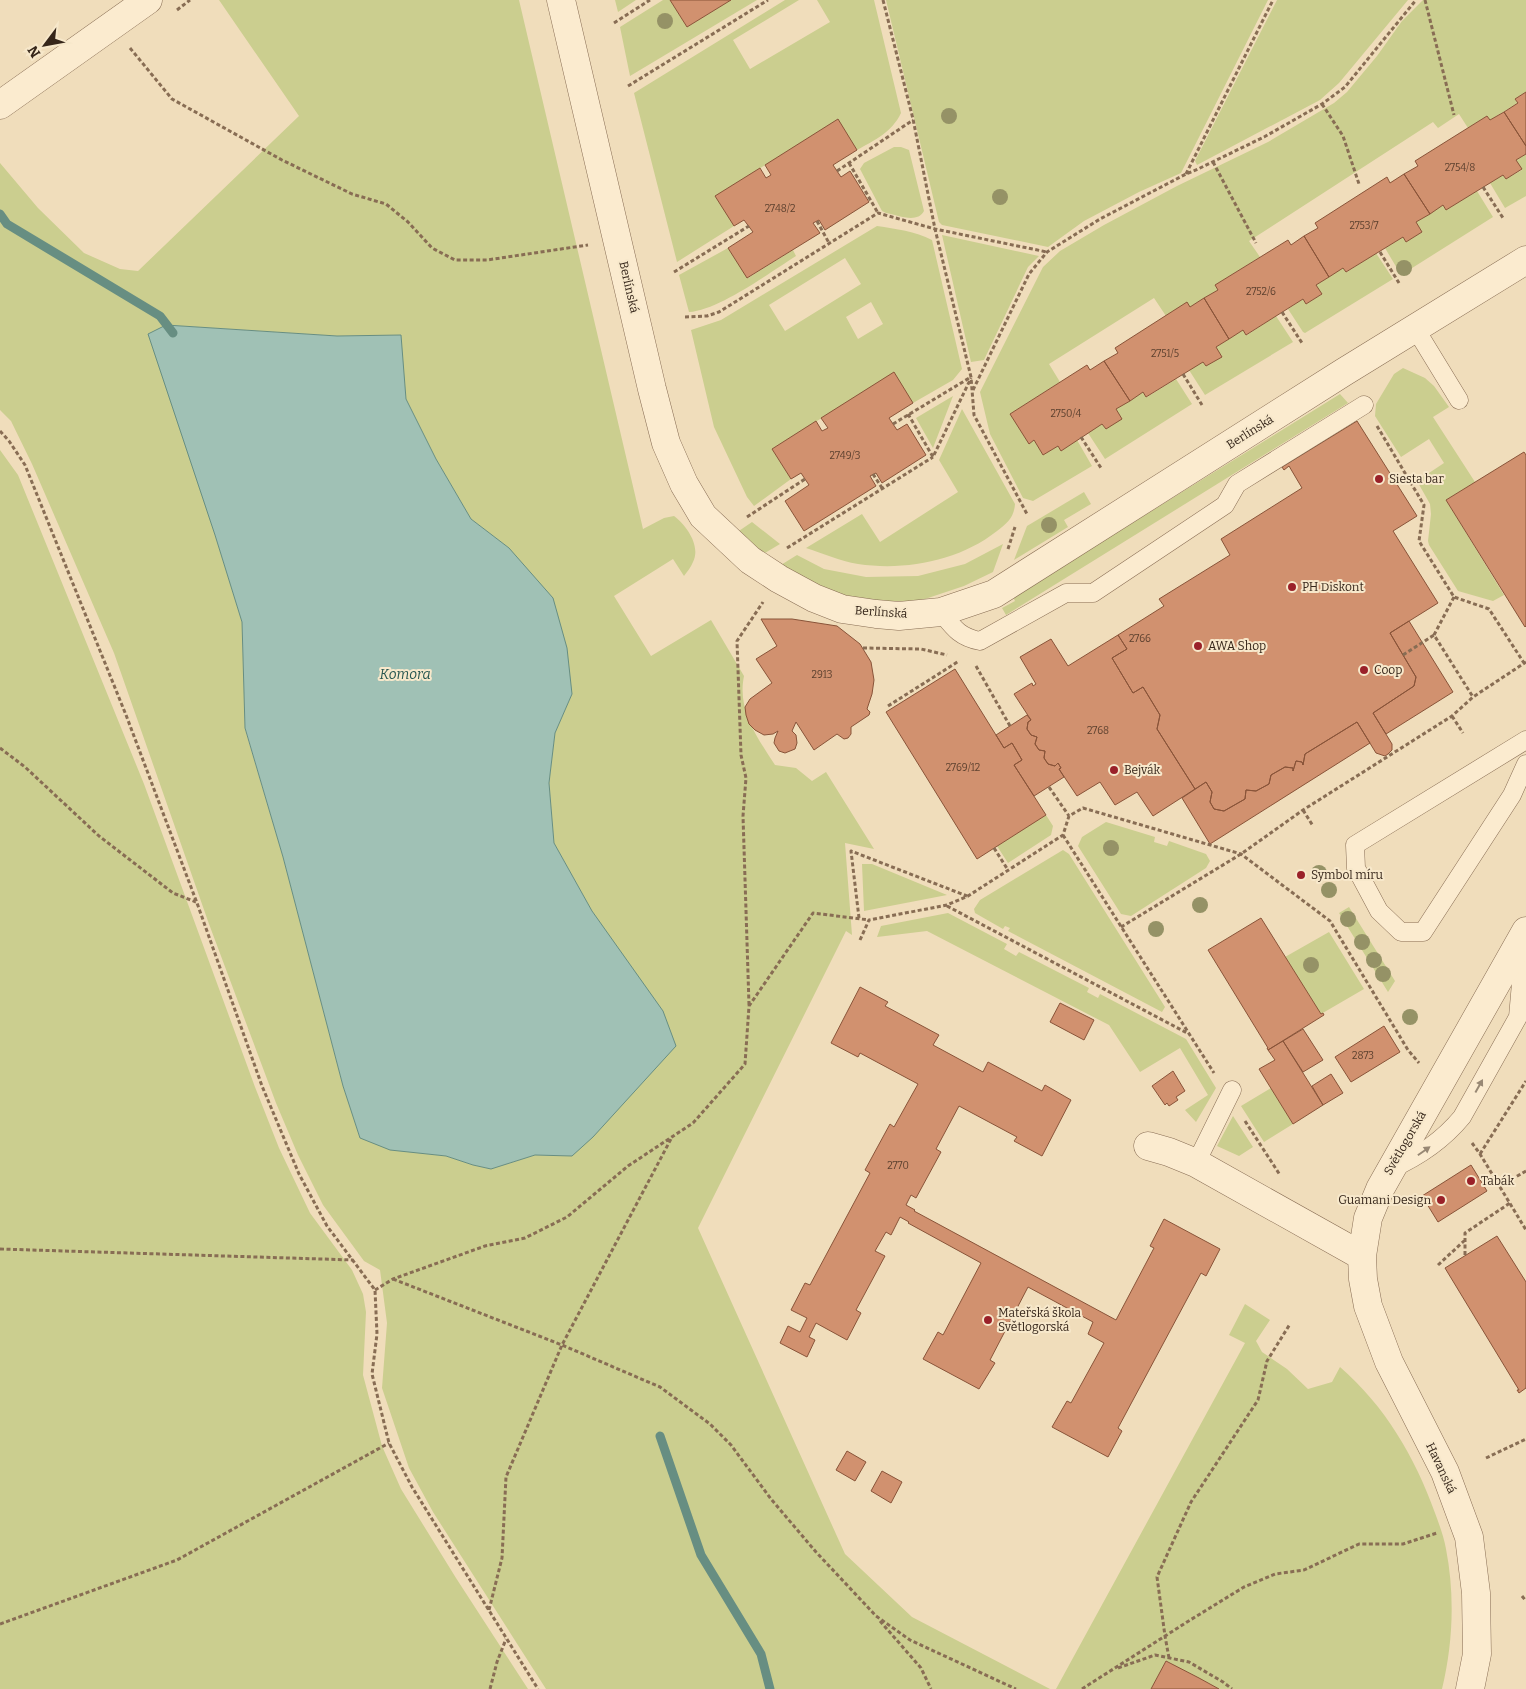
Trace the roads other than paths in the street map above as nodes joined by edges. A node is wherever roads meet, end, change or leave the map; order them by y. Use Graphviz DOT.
graph roads {
  1 [pos="148,0"];
  2 [pos="561,0"];
  3 [pos="0,105"];
  4 [pos="1526,260"];
  5 [pos="1415,328"];
  6 [pos="1459,400"];
  7 [pos="1364,405"];
  8 [pos="941,612"];
  9 [pos="1526,740"];
  10 [pos="1526,764"];
  11 [pos="1521,940"];
  12 [pos="1232,1090"];
  13 [pos="1148,1146"];
  14 [pos="1196,1162"];
  15 [pos="1390,1169"];
  16 [pos="1362,1256"];
  17 [pos="1470,1689"];
  1 -- 3 [label="street"];
  2 -- 8 [label="street, Berlínská"];
  4 -- 5 [label="street, Berlínská"];
  5 -- 6 [label="lane"];
  5 -- 8 [label="street, Berlínská"];
  7 -- 8 [label="lane"];
  9 -- 10 [label="lane"];
  11 -- 15 [label="street, Světlogorská"];
  15 -- 11 [label="lane, one-way"];
  12 -- 14 [label="lane"];
  13 -- 14 [label="street"];
  14 -- 16 [label="street"];
  15 -- 16 [label="street, Světlogorská"];
  16 -- 17 [label="street, Havanská"];
}
